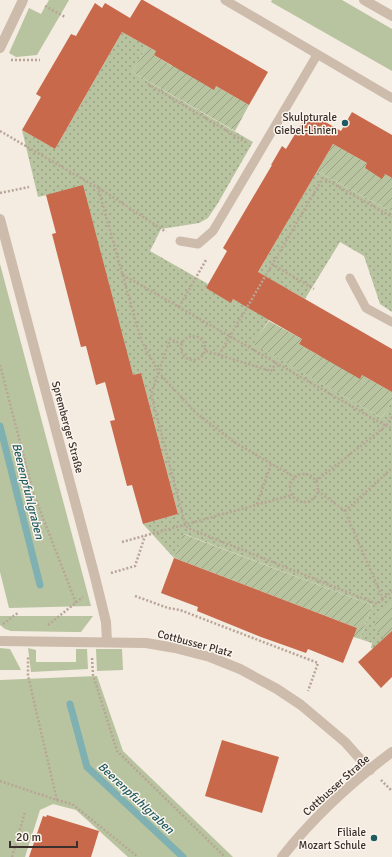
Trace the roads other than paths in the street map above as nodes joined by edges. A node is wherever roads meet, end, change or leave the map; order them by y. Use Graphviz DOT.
graph roads {
  1 [pos="23,0"];
  2 [pos="225,0"];
  3 [pos="364,0"];
  4 [pos="392,16"];
  5 [pos="1,43"];
  6 [pos="317,55"];
  7 [pos="392,98"];
  8 [pos="0,219"];
  9 [pos="180,241"];
  10 [pos="350,278"];
  11 [pos="392,322"];
  12 [pos="0,641"];
  13 [pos="107,642"];
  14 [pos="392,752"];
  15 [pos="370,770"];
  16 [pos="282,857"];
  1 -- 5 [label="street"];
  2 -- 6 [label="lane"];
  3 -- 4 [label="street"];
  6 -- 7 [label="lane"];
  6 -- 9 [label="lane"];
  8 -- 13 [label="street, Spremberger Straße"];
  10 -- 11 [label="lane"];
  12 -- 13 [label="street, Cottbusser Platz"];
  13 -- 15 [label="street, Cottbusser Platz"];
  14 -- 15 [label="street, Cottbusser Straße"];
  15 -- 16 [label="street, Cottbusser Straße"];
}
